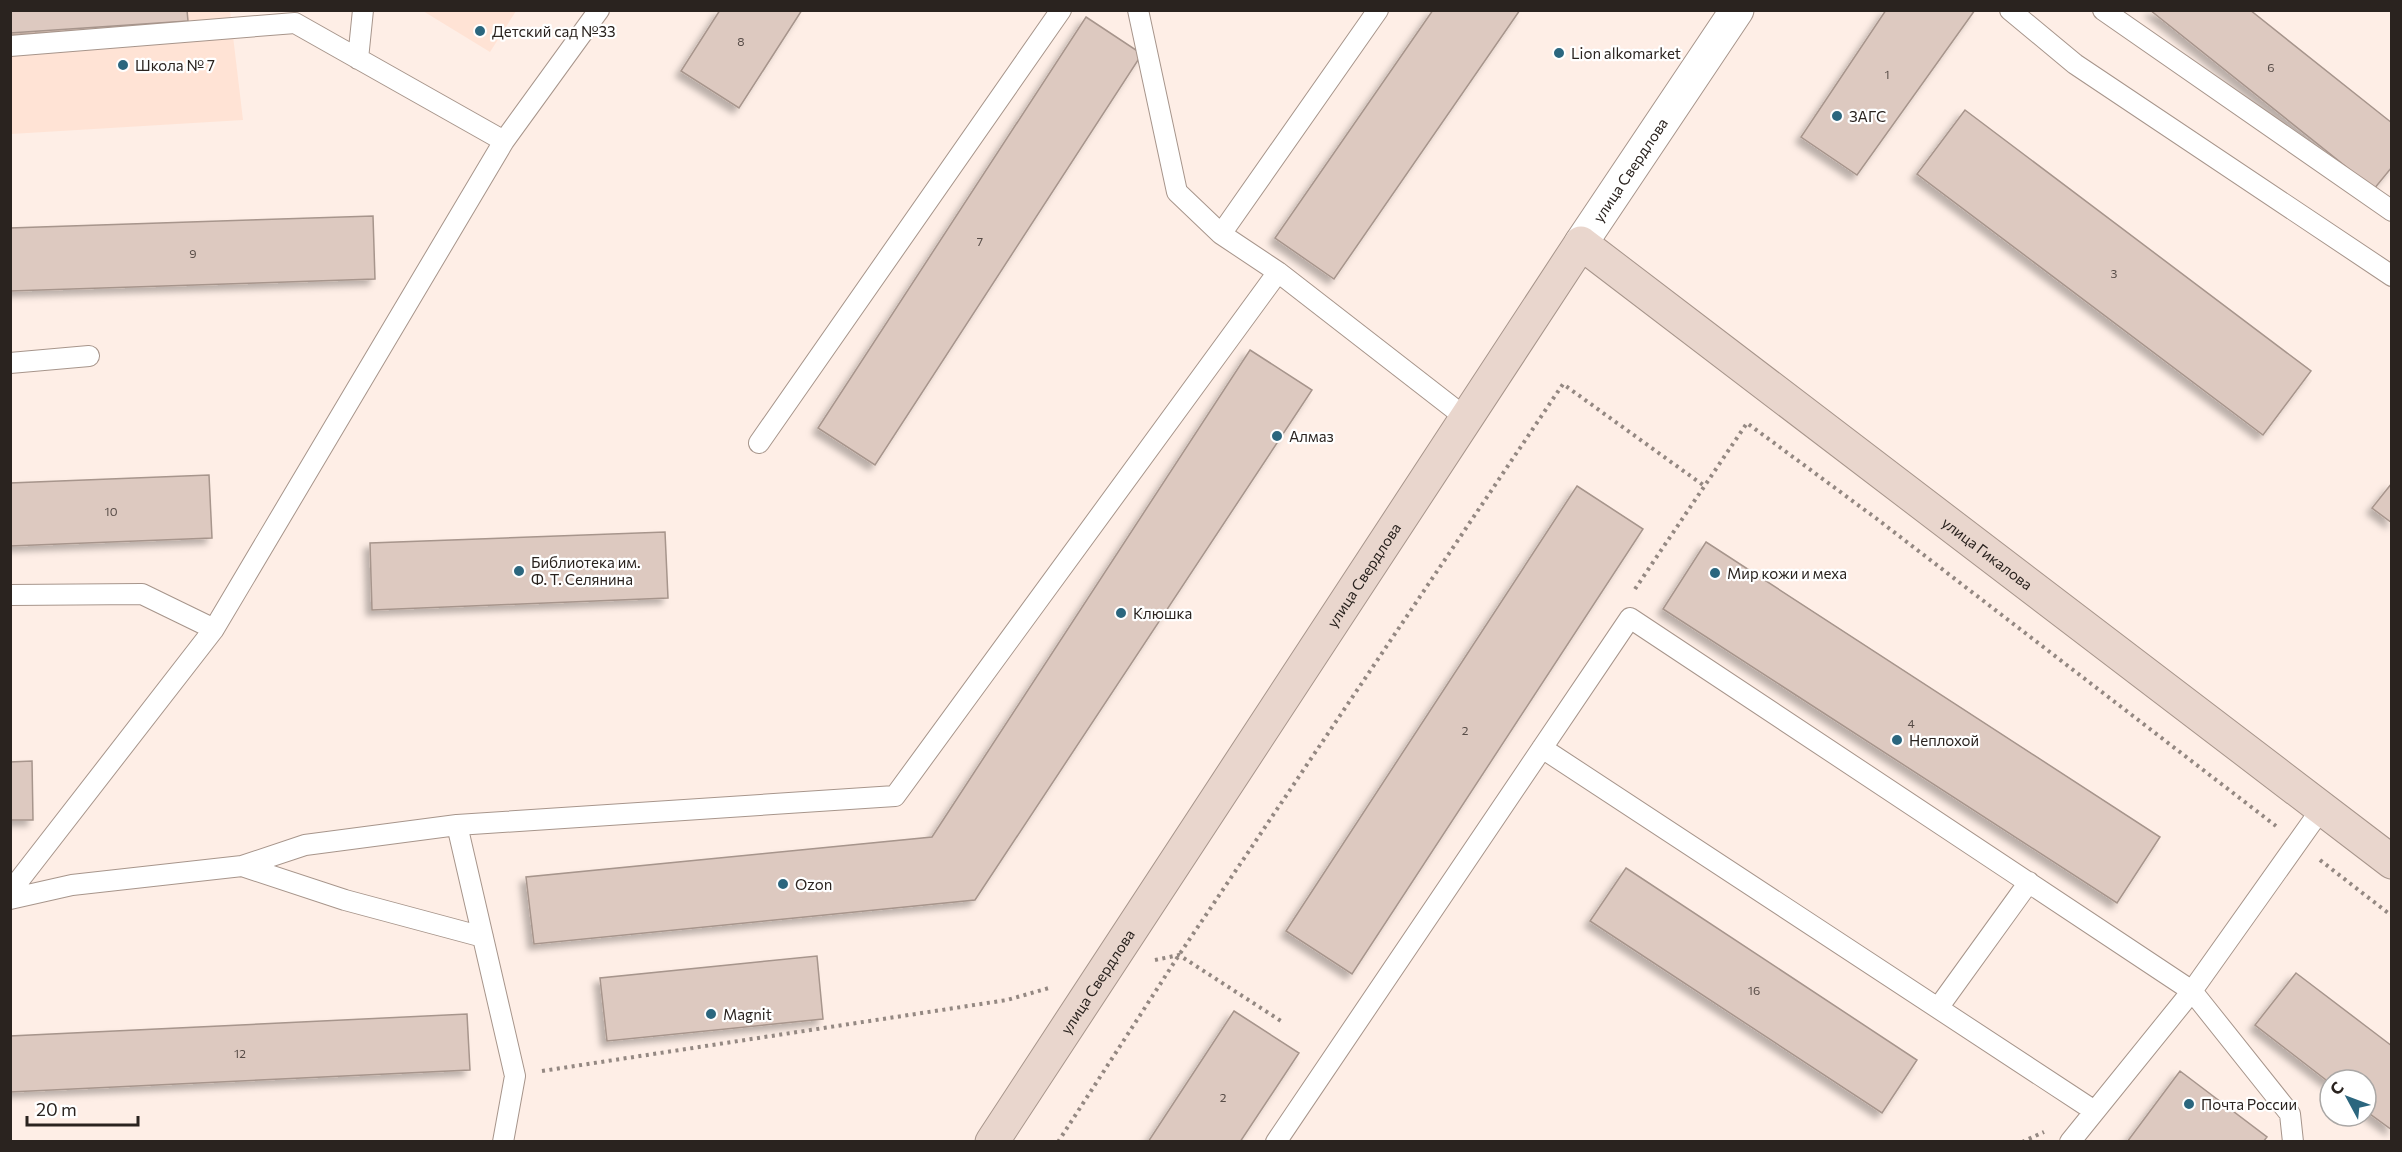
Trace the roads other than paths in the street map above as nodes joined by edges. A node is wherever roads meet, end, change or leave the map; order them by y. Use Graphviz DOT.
graph roads {
  1 [pos="363,10"];
  2 [pos="599,10"];
  3 [pos="1061,10"];
  4 [pos="1138,10"];
  5 [pos="1378,10"];
  6 [pos="1737,10"];
  7 [pos="2010,10"];
  8 [pos="2103,10"];
  9 [pos="10,46"];
  10 [pos="358,58"];
  11 [pos="504,141"];
  12 [pos="2391,211"];
  13 [pos="1221,234"];
  14 [pos="1581,243"];
  15 [pos="1278,272"];
  16 [pos="2391,276"];
  17 [pos="89,356"];
  18 [pos="10,363"];
  19 [pos="1467,418"];
  20 [pos="759,443"];
  21 [pos="10,595"];
  22 [pos="214,629"];
  23 [pos="1542,748"];
  24 [pos="2322,808"];
  25 [pos="457,825"];
  26 [pos="2391,862"];
  27 [pos="242,866"];
  28 [pos="2029,882"];
  29 [pos="10,892"];
  30 [pos="10,899"];
  31 [pos="483,937"];
  32 [pos="2192,991"];
  33 [pos="1938,1008"];
  34 [pos="2093,1110"];
  35 [pos="503,1142"];
  36 [pos="992,1142"];
  37 [pos="1276,1142"];
  38 [pos="2070,1142"];
  39 [pos="2293,1142"];
  1 -- 10 [label="lane"];
  2 -- 11 [label="lane"];
  3 -- 20 [label="lane"];
  4 -- 13 [label="lane"];
  5 -- 13 [label="lane"];
  6 -- 14 [label="street, улица Свердлова"];
  7 -- 16 [label="lane"];
  8 -- 12 [label="lane"];
  9 -- 10 [label="lane"];
  10 -- 11 [label="lane"];
  11 -- 22 [label="lane"];
  13 -- 15 [label="lane"];
  14 -- 19 [label="main road, улица Свердлова"];
  14 -- 24 [label="main road, улица Гикалова"];
  15 -- 19 [label="lane"];
  15 -- 25 [label="lane"];
  17 -- 18 [label="lane"];
  19 -- 36 [label="main road, улица Свердлова"];
  21 -- 22 [label="lane"];
  22 -- 29 [label="lane"];
  23 -- 28 [label="lane"];
  23 -- 33 [label="lane"];
  23 -- 37 [label="lane"];
  24 -- 26 [label="main road, улица Гикалова"];
  24 -- 32 [label="lane"];
  25 -- 27 [label="lane"];
  25 -- 31 [label="lane"];
  27 -- 30 [label="lane"];
  27 -- 31 [label="lane"];
  28 -- 32 [label="lane"];
  28 -- 33 [label="lane"];
  31 -- 35 [label="lane"];
  32 -- 34 [label="lane"];
  32 -- 39 [label="lane"];
  33 -- 34 [label="lane"];
  34 -- 38 [label="lane"];
}
